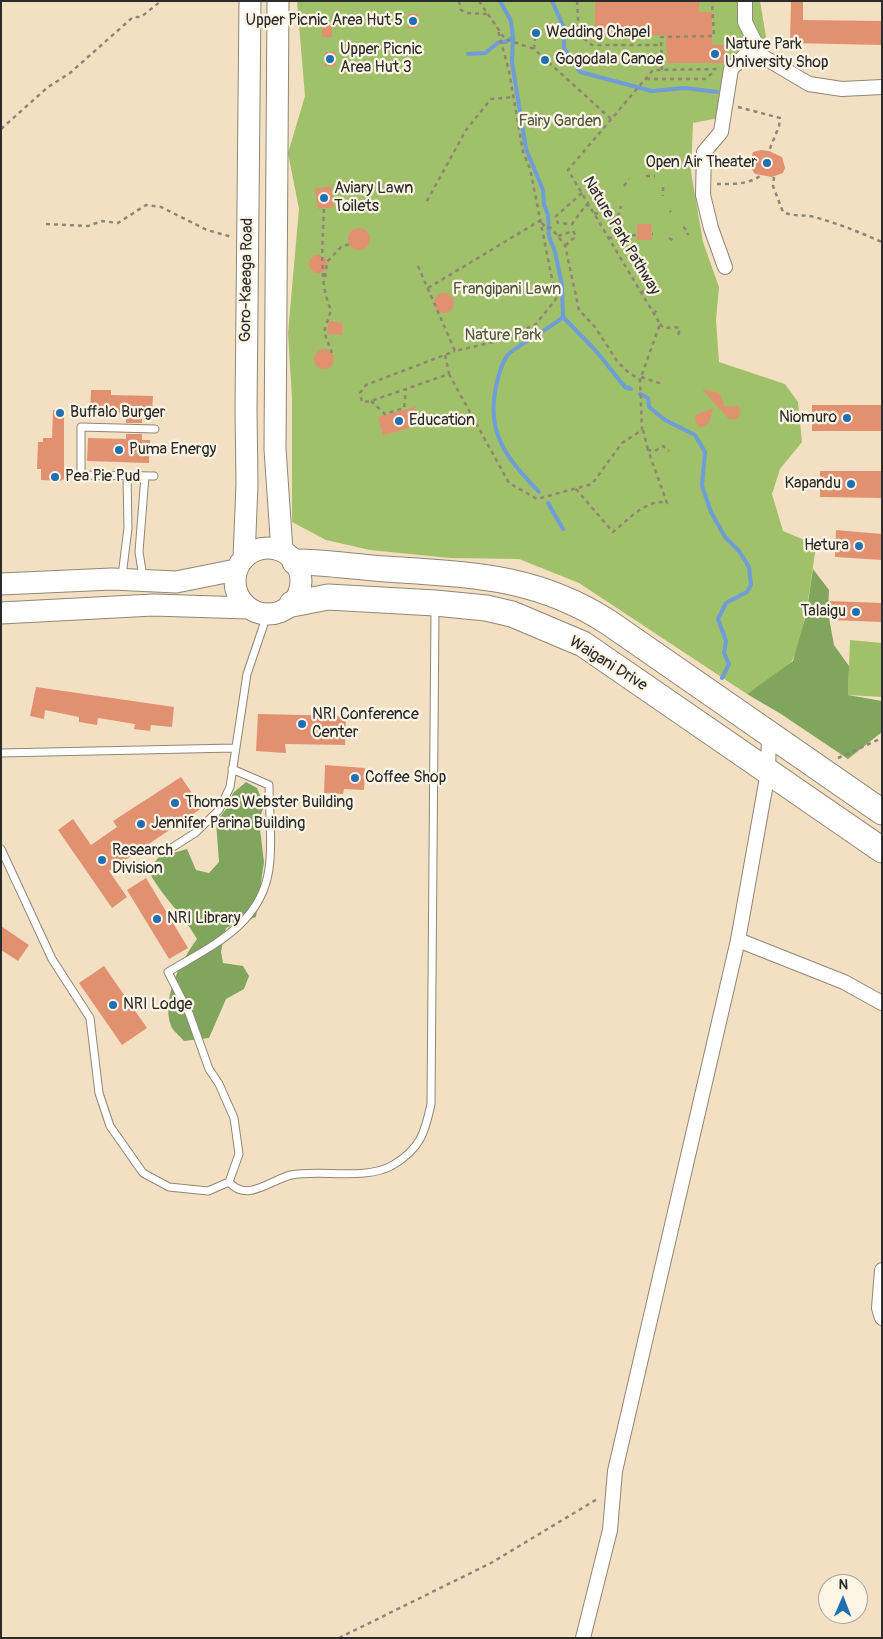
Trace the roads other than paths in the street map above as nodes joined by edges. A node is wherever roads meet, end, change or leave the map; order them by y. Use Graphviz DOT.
graph roads {
  1 [pos="250,1"];
  2 [pos="278,1"];
  3 [pos="745,1"];
  4 [pos="756,45"];
  5 [pos="882,87"];
  6 [pos="725,266"];
  7 [pos="155,428"];
  8 [pos="128,476"];
  9 [pos="145,476"];
  10 [pos="154,476"];
  11 [pos="288,556"];
  12 [pos="240,564"];
  13 [pos="122,579"];
  14 [pos="143,580"];
  15 [pos="1,584"];
  16 [pos="435,603"];
  17 [pos="292,604"];
  18 [pos="1,612"];
  19 [pos="257,612"];
  20 [pos="769,736"];
  21 [pos="234,748"];
  22 [pos="1,753"];
  23 [pos="232,769"];
  24 [pos="768,772"];
  25 [pos="882,812"];
  26 [pos="174,847"];
  27 [pos="1,849"];
  28 [pos="882,850"];
  29 [pos="738,940"];
  30 [pos="882,1003"];
  31 [pos="229,1182"];
  32 [pos="882,1270"];
  33 [pos="882,1318"];
  34 [pos="582,1638"];
  1 -- 12 [label="main road, Goro-Kaeaga Road"];
  2 -- 11 [label="main road, Goro-Kaeaga Road"];
  3 -- 4 [label="street"];
  4 -- 5 [label="street"];
  4 -- 6 [label="street"];
  7 -- 8 [label="lane"];
  8 -- 9 [label="lane"];
  8 -- 13 [label="lane"];
  9 -- 10 [label="lane"];
  9 -- 14 [label="lane"];
  11 -- 12 [label="main road"];
  11 -- 17 [label="main road"];
  11 -- 20 [label="highway, Waigani Drive"];
  12 -- 14 [label="main road"];
  12 -- 19 [label="main road"];
  13 -- 14 [label="main road"];
  13 -- 15 [label="main road"];
  16 -- 17 [label="highway, Waigani Drive"];
  16 -- 24 [label="highway, Waigani Drive"];
  16 -- 31 [label="lane"];
  17 -- 19 [label="main road"];
  18 -- 19 [label="main road"];
  19 -- 21 [label="lane"];
  20 -- 24 [label="street"];
  20 -- 25 [label="highway, Waigani Drive"];
  21 -- 22 [label="lane"];
  21 -- 23 [label="lane"];
  23 -- 26 [label="lane"];
  23 -- 31 [label="lane"];
  24 -- 28 [label="highway, Waigani Drive"];
  24 -- 29 [label="street"];
  27 -- 31 [label="lane"];
  29 -- 30 [label="street"];
  29 -- 34 [label="street"];
  32 -- 33 [label="street"];
}
